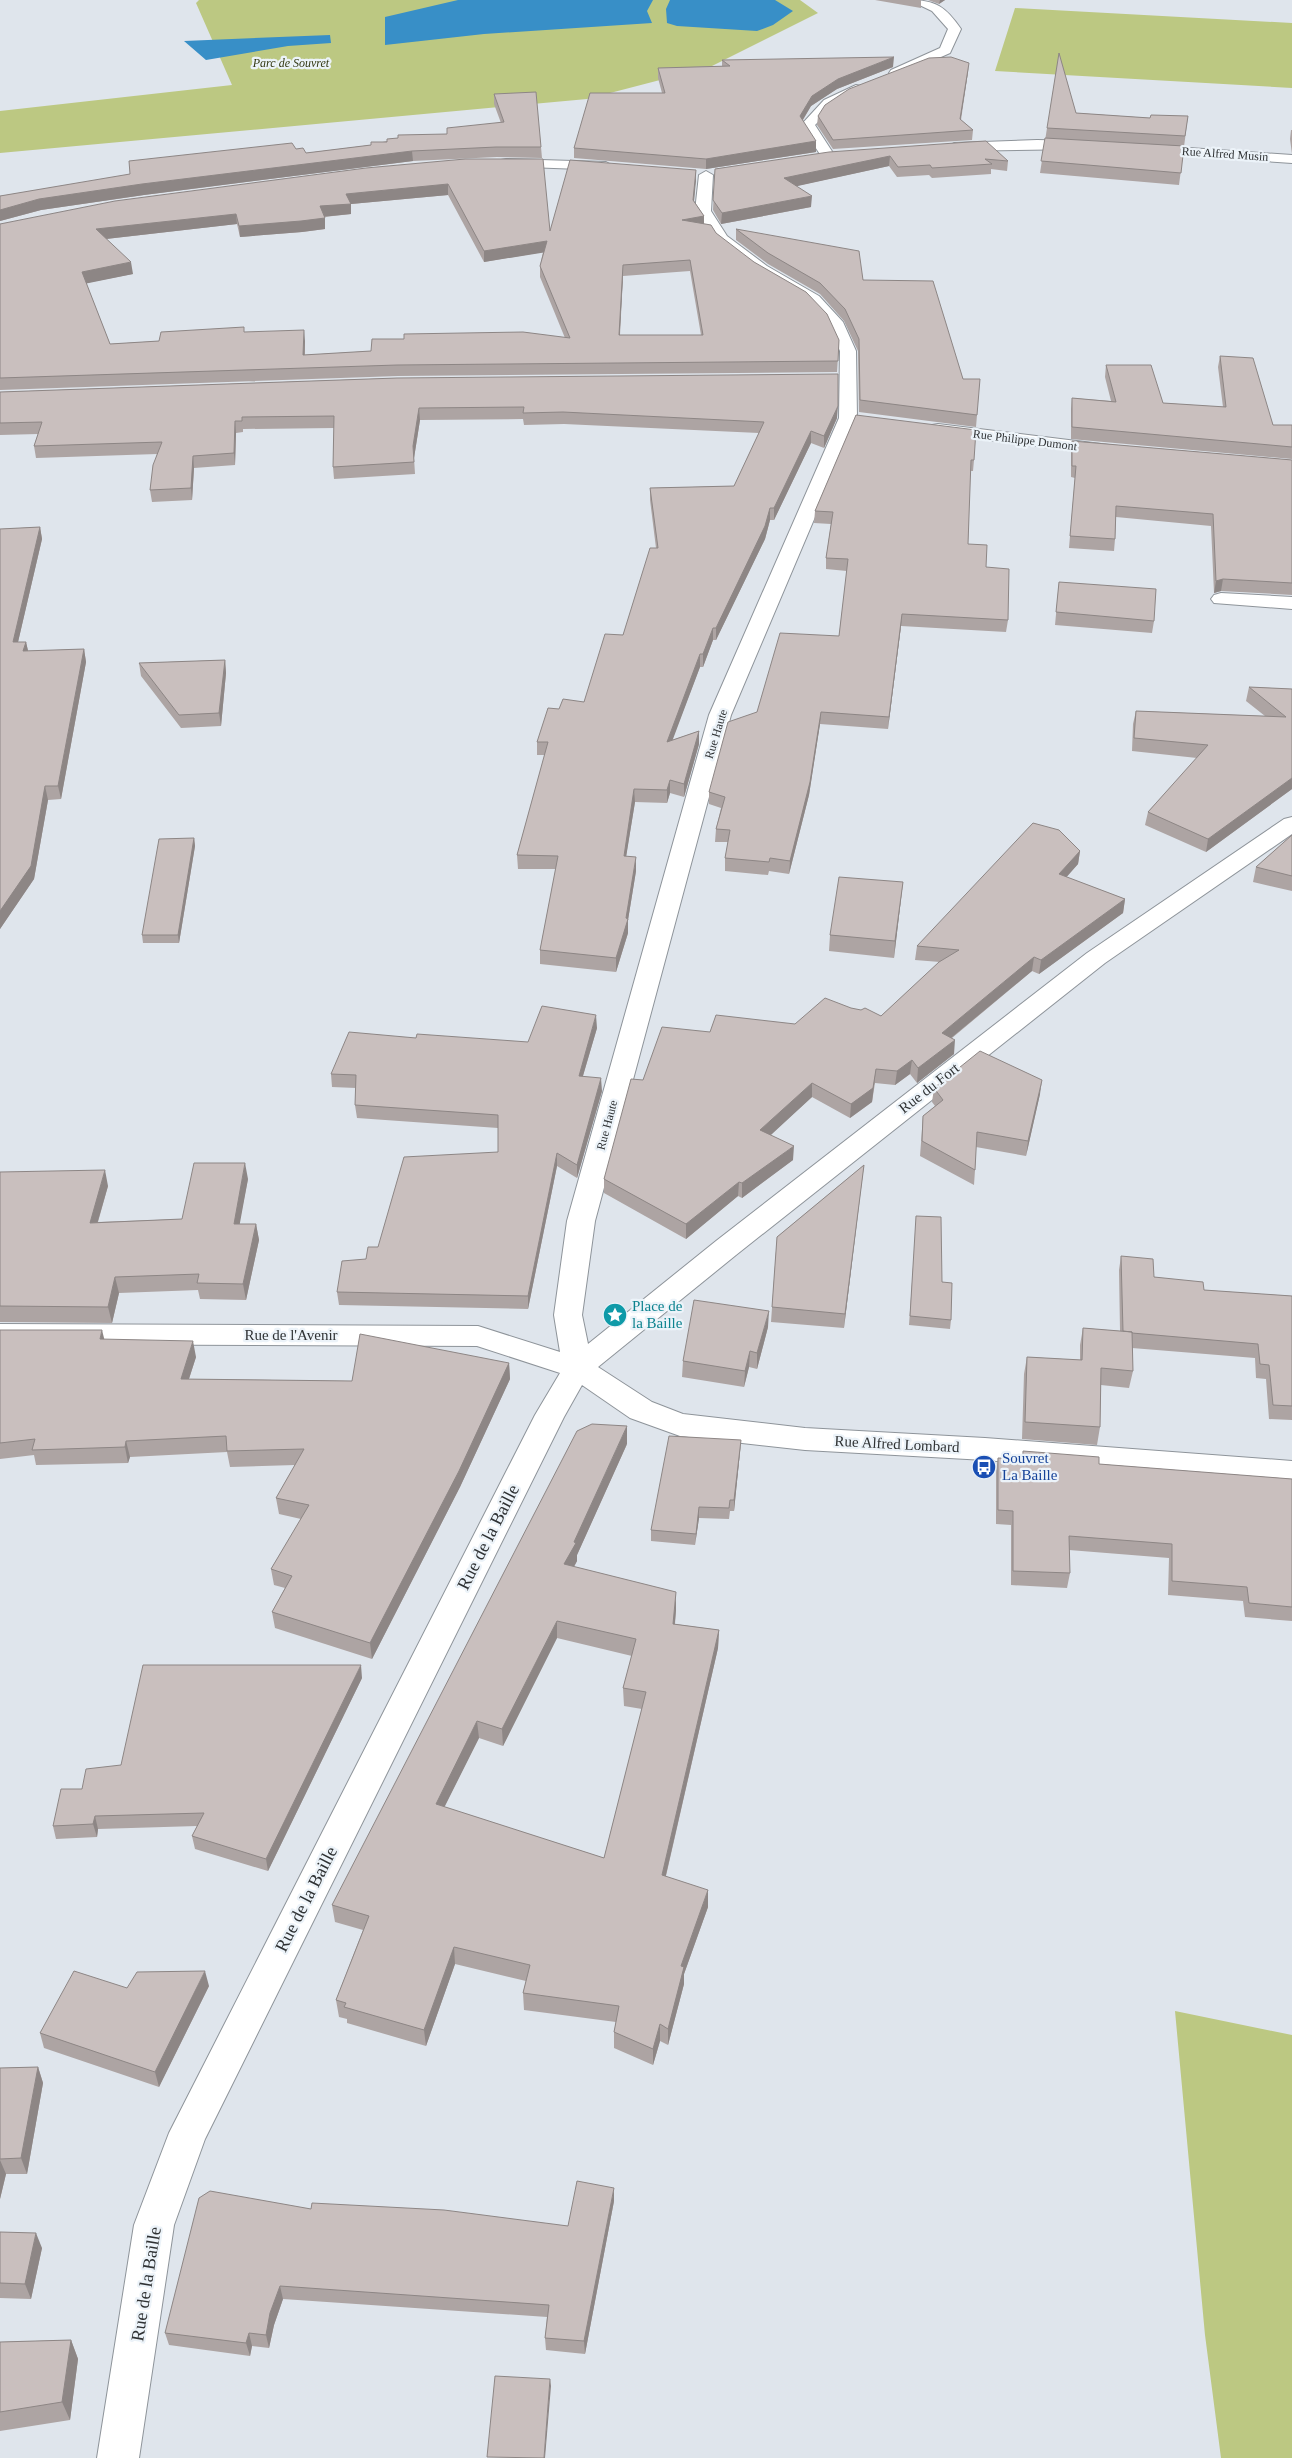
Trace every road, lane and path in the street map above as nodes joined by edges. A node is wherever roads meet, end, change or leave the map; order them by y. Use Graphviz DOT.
graph roads {
  1 [pos="915,0"];
  2 [pos="885,77"];
  3 [pos="868,84"];
  4 [pos="1098,146"];
  5 [pos="940,148"];
  6 [pos="1127,148"];
  7 [pos="846,155"];
  8 [pos="828,156"];
  9 [pos="809,159"];
  10 [pos="1292,159"];
  11 [pos="488,164"];
  12 [pos="620,168"];
  13 [pos="706,174"];
  14 [pos="925,428"];
  15 [pos="1127,451"];
  16 [pos="1221,599"];
  17 [pos="1292,603"];
  18 [pos="1292,824"];
  19 [pos="0,1334"];
  20 [pos="578,1368"];
  21 [pos="1292,1474"];
  22 [pos="118,2458"];
  1 -- 2 [label="street"];
  3 -- 8 [label="street"];
  4 -- 5 [label="street"];
  6 -- 10 [label="street, Rue Alfred Musin"];
  7 -- 8 [label="street"];
  8 -- 9 [label="street"];
  11 -- 12 [label="street"];
  13 -- 20 [label="street, Rue Haute"];
  14 -- 15 [label="street, Rue Philippe Dumont"];
  16 -- 17 [label="street"];
  18 -- 20 [label="street, Rue du Fort"];
  19 -- 20 [label="street, Rue de l'Avenir"];
  20 -- 21 [label="street, Rue Alfred Lombard"];
  20 -- 22 [label="street, Rue de la Baille"];
}
